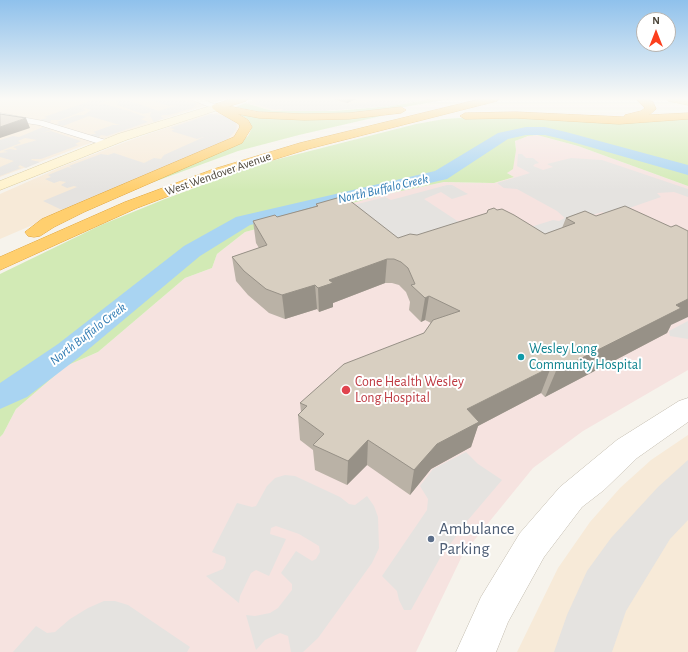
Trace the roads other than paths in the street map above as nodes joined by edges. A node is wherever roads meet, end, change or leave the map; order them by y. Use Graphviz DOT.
graph roads {
  1 [pos="61,129"];
  2 [pos="148,129"];
  3 [pos="245,129"];
  4 [pos="341,129"];
  5 [pos="371,129"];
  6 [pos="106,143"];
  7 [pos="0,186"];
  8 [pos="34,232"];
  9 [pos="0,247"];
  10 [pos="0,264"];
  11 [pos="688,408"];
  12 [pos="476,652"];
  1 -- 6 [label="street"];
  2 -- 6 [label="main road"];
  3 -- 8 [label="highway"];
  4 -- 8 [label="highway, West Wendover Avenue"];
  5 -- 10 [label="highway, West Wendover Avenue"];
  6 -- 7 [label="main road"];
  8 -- 9 [label="highway, West Wendover Avenue"];
  11 -- 12 [label="street"];
}
